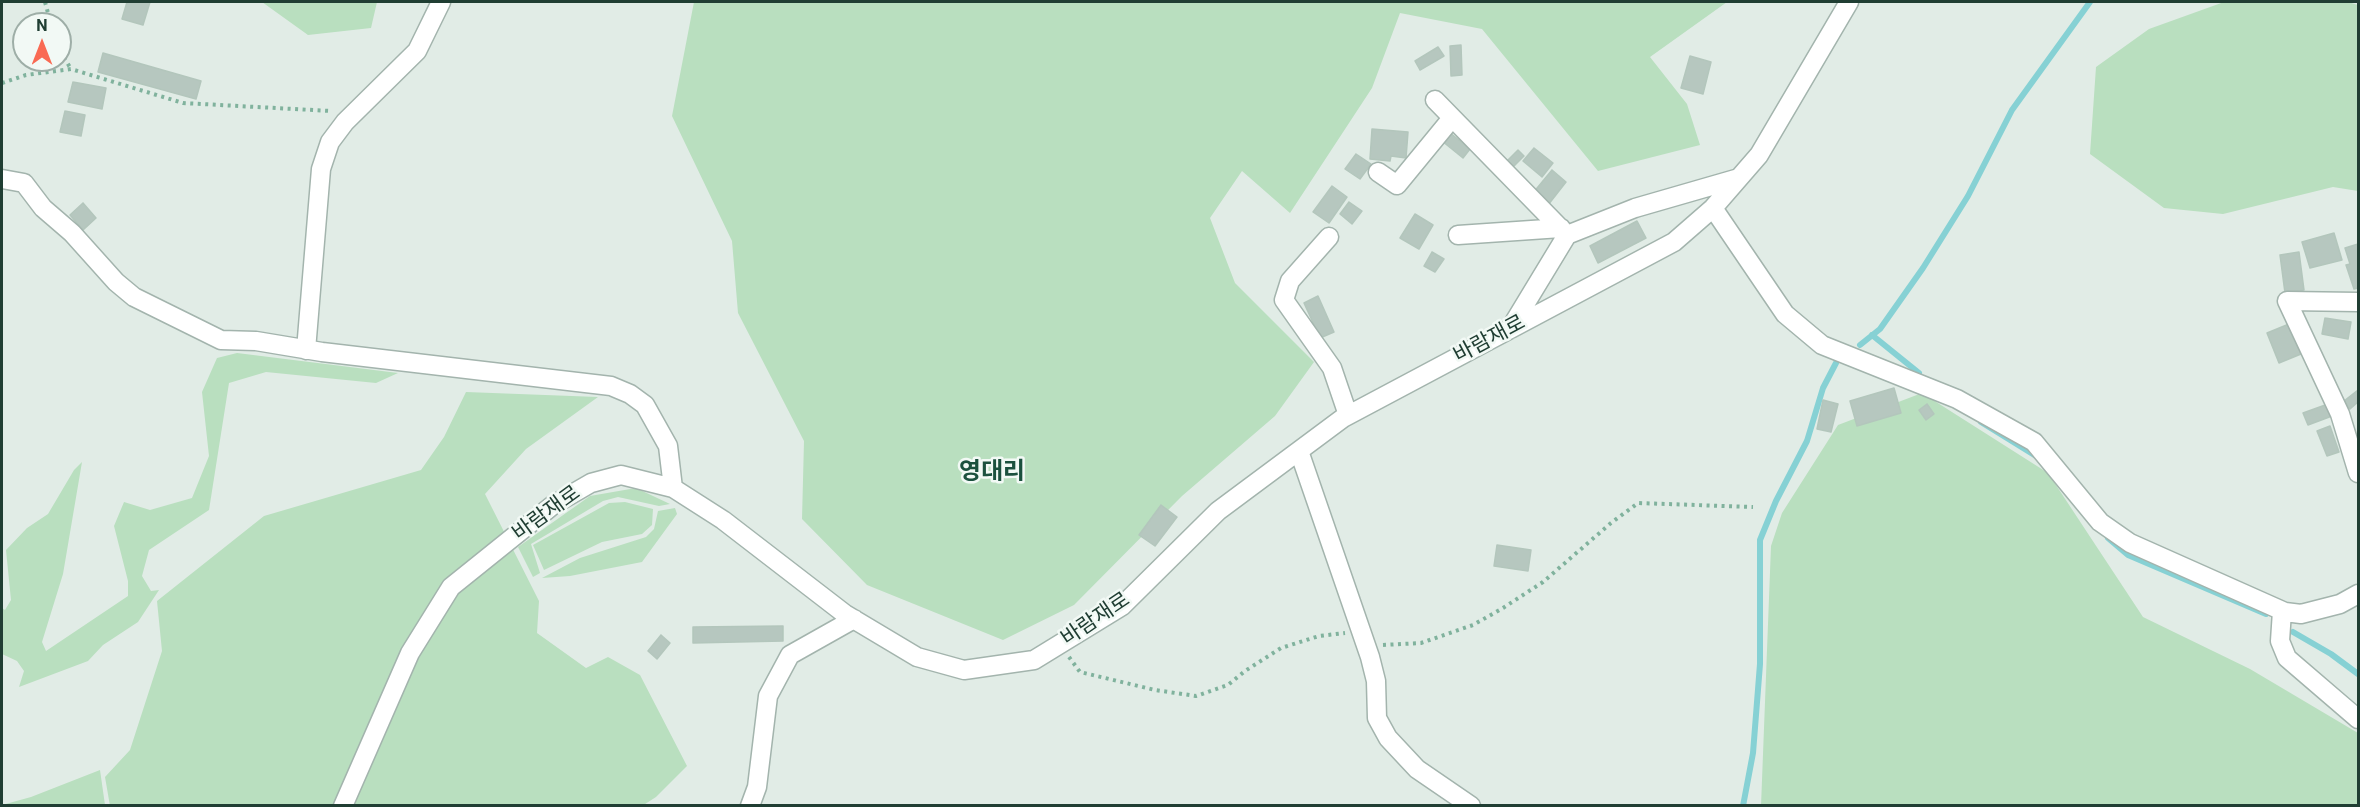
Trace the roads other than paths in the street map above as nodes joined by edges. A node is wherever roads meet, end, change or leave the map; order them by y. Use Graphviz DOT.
graph roads {
  1 [pos="441,2"];
  2 [pos="1849,2"];
  3 [pos="1435,100"];
  4 [pos="1452,118"];
  5 [pos="1378,172"];
  6 [pos="1739,178"];
  7 [pos="2,179"];
  8 [pos="1713,208"];
  9 [pos="1564,231"];
  10 [pos="1458,235"];
  11 [pos="1329,237"];
  12 [pos="2358,302"];
  13 [pos="1510,330"];
  14 [pos="306,350"];
  15 [pos="1348,415"];
  16 [pos="1299,451"];
  17 [pos="2358,473"];
  18 [pos="673,488"];
  19 [pos="2358,594"];
  20 [pos="2282,611"];
  21 [pos="854,620"];
  22 [pos="2358,719"];
  23 [pos="344,806"];
  24 [pos="750,806"];
  25 [pos="1471,806"];
  1 -- 14 [label="street"];
  2 -- 6 [label="street, 바람재로"];
  3 -- 4 [label="street"];
  4 -- 5 [label="street"];
  4 -- 9 [label="street"];
  6 -- 8 [label="street, 바람재로"];
  6 -- 9 [label="street"];
  7 -- 14 [label="street"];
  8 -- 13 [label="street, 바람재로"];
  8 -- 20 [label="street"];
  9 -- 10 [label="street"];
  9 -- 13 [label="street"];
  11 -- 15 [label="street"];
  12 -- 17 [label="street"];
  13 -- 15 [label="street, 바람재로"];
  14 -- 18 [label="street"];
  15 -- 16 [label="street, 바람재로"];
  16 -- 21 [label="street, 바람재로"];
  16 -- 25 [label="street"];
  18 -- 21 [label="street, 바람재로"];
  18 -- 23 [label="street, 바람재로"];
  19 -- 20 [label="street"];
  20 -- 22 [label="street"];
  21 -- 24 [label="street"];
}
